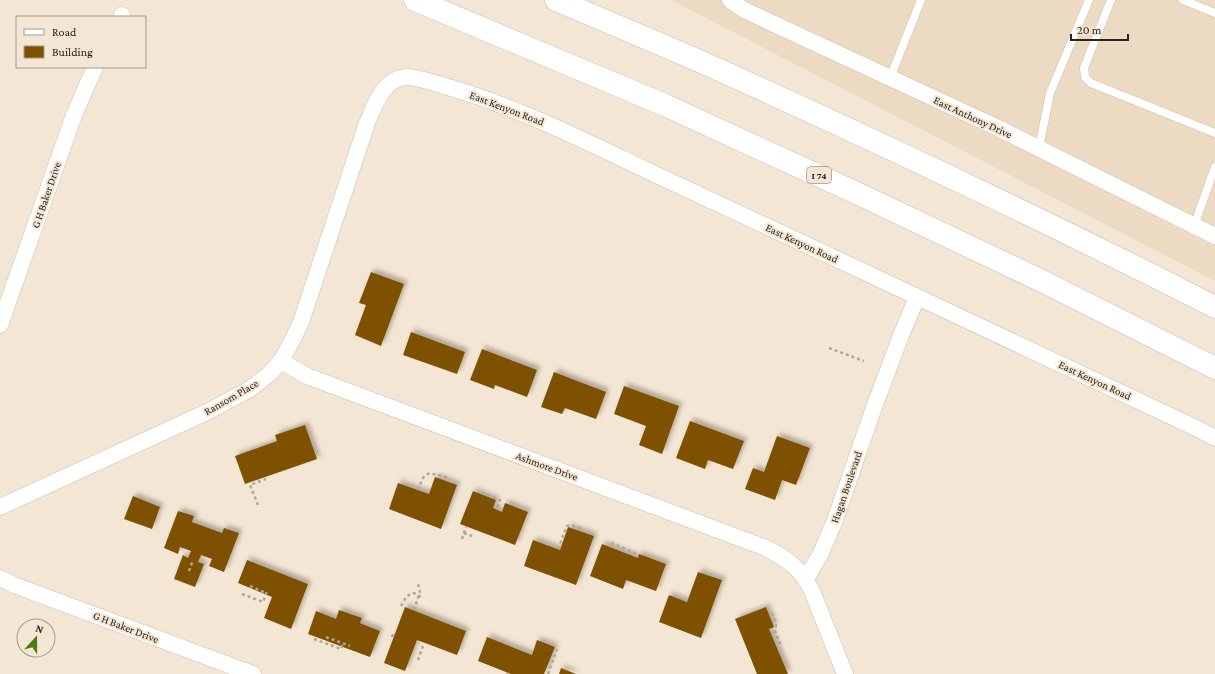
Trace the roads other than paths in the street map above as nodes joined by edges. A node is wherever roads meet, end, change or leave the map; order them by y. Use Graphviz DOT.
graph roads {
  1 [pos="415,0"];
  2 [pos="556,0"];
  3 [pos="730,0"];
  4 [pos="921,0"];
  5 [pos="1089,0"];
  6 [pos="1111,0"];
  7 [pos="1183,0"];
  8 [pos="1215,13"];
  9 [pos="95,68"];
  10 [pos="890,78"];
  11 [pos="382,90"];
  12 [pos="1215,133"];
  13 [pos="1038,148"];
  14 [pos="1215,167"];
  15 [pos="1194,226"];
  16 [pos="1215,236"];
  17 [pos="917,296"];
  18 [pos="1215,307"];
  19 [pos="0,325"];
  20 [pos="281,361"];
  21 [pos="1215,368"];
  22 [pos="1215,438"];
  23 [pos="0,507"];
  24 [pos="0,578"];
  25 [pos="806,579"];
  26 [pos="253,674"];
  27 [pos="845,674"];
  1 -- 21 [label="highway, I 74"];
  2 -- 18 [label="highway"];
  3 -- 10 [label="street, East Anthony Drive"];
  4 -- 10 [label="lane"];
  5 -- 13 [label="lane"];
  6 -- 12 [label="lane"];
  7 -- 8 [label="lane"];
  9 -- 19 [label="street, G H Baker Drive"];
  10 -- 13 [label="street, East Anthony Drive"];
  11 -- 17 [label="street, East Kenyon Road"];
  11 -- 20 [label="street, Ransom Place"];
  13 -- 15 [label="street, East Anthony Drive"];
  14 -- 15 [label="lane"];
  15 -- 16 [label="street, East Anthony Drive"];
  17 -- 22 [label="street, East Kenyon Road"];
  17 -- 25 [label="street, Hagan Boulevard"];
  20 -- 23 [label="street, Ransom Place"];
  20 -- 25 [label="street, Ashmore Drive"];
  24 -- 26 [label="street, G H Baker Drive"];
  25 -- 27 [label="street"];
}
